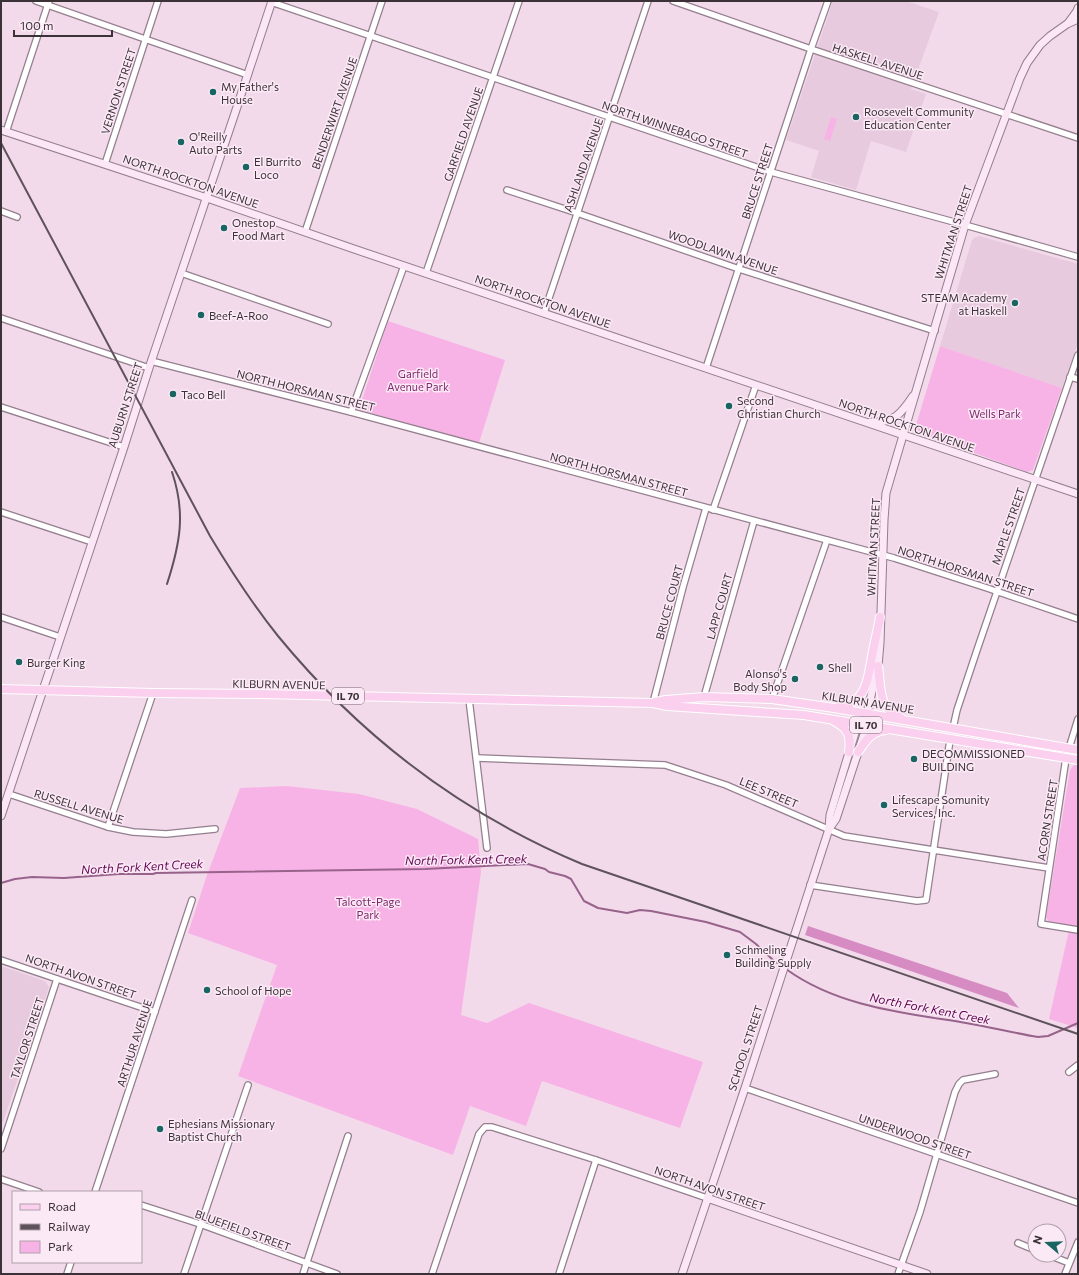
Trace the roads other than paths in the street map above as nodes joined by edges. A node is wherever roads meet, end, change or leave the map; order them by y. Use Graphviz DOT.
graph roads {
  1 [pos="36,1"];
  2 [pos="158,1"];
  3 [pos="382,1"];
  4 [pos="519,1"];
  5 [pos="648,1"];
  6 [pos="673,1"];
  7 [pos="828,1"];
  8 [pos="271,2"];
  9 [pos="49,3"];
  10 [pos="1078,8"];
  11 [pos="1078,19"];
  12 [pos="1067,24"];
  13 [pos="371,36"];
  14 [pos="146,39"];
  15 [pos="811,49"];
  16 [pos="248,75"];
  17 [pos="493,77"];
  18 [pos="1006,114"];
  19 [pos="610,117"];
  20 [pos="4,131"];
  21 [pos="1078,138"];
  22 [pos="105,164"];
  23 [pos="771,172"];
  24 [pos="507,190"];
  25 [pos="207,198"];
  26 [pos="1,211"];
  27 [pos="577,213"];
  28 [pos="17,216"];
  29 [pos="965,225"];
  30 [pos="305,232"];
  31 [pos="1078,257"];
  32 [pos="404,266"];
  33 [pos="739,269"];
  34 [pos="181,273"];
  35 [pos="426,273"];
  36 [pos="544,313"];
  37 [pos="1,318"];
  38 [pos="328,324"];
  39 [pos="934,330"];
  40 [pos="1078,355"];
  41 [pos="150,365"];
  42 [pos="706,368"];
  43 [pos="1070,377"];
  44 [pos="1078,379"];
  45 [pos="756,385"];
  46 [pos="917,391"];
  47 [pos="1,407"];
  48 [pos="352,412"];
  49 [pos="861,422"];
  50 [pos="904,436"];
  51 [pos="124,447"];
  52 [pos="1035,479"];
  53 [pos="1078,494"];
  54 [pos="706,508"];
  55 [pos="713,510"];
  56 [pos="1,512"];
  57 [pos="754,521"];
  58 [pos="827,540"];
  59 [pos="92,542"];
  60 [pos="884,555"];
  61 [pos="997,591"];
  62 [pos="1,617"];
  63 [pos="880,617"];
  64 [pos="1078,619"];
  65 [pos="60,637"];
  66 [pos="878,666"];
  67 [pos="1,689"];
  68 [pos="42,690"];
  69 [pos="153,694"];
  70 [pos="704,697"];
  71 [pos="469,699"];
  72 [pos="772,699"];
  73 [pos="653,703"];
  74 [pos="834,708"];
  75 [pos="866,714"];
  76 [pos="829,719"];
  77 [pos="1078,719"];
  78 [pos="906,720"];
  79 [pos="858,723"];
  80 [pos="867,725"];
  81 [pos="953,728"];
  82 [pos="892,730"];
  83 [pos="950,740"];
  84 [pos="1068,748"];
  85 [pos="1078,750"];
  86 [pos="849,752"];
  87 [pos="858,752"];
  88 [pos="477,758"];
  89 [pos="1066,758"];
  90 [pos="1078,760"];
  91 [pos="9,794"];
  92 [pos="1,816"];
  93 [pos="108,827"];
  94 [pos="215,828"];
  95 [pos="829,829"];
  96 [pos="487,848"];
  97 [pos="933,850"];
  98 [pos="1050,868"];
  99 [pos="810,885"];
  100 [pos="192,900"];
  101 [pos="1078,930"];
  102 [pos="1,960"];
  103 [pos="57,979"];
  104 [pos="155,1012"];
  105 [pos="1078,1065"];
  106 [pos="1070,1072"];
  107 [pos="995,1074"];
  108 [pos="248,1085"];
  109 [pos="745,1088"];
  110 [pos="348,1136"];
  111 [pos="1,1149"];
  112 [pos="937,1154"];
  113 [pos="596,1160"];
  114 [pos="1,1179"];
  115 [pos="36,1191"];
  116 [pos="97,1191"];
  117 [pos="707,1198"];
  118 [pos="1078,1203"];
  119 [pos="142,1205"];
  120 [pos="200,1224"];
  121 [pos="1078,1242"];
  122 [pos="1018,1243"];
  123 [pos="1027,1247"];
  124 [pos="71,1263"];
  125 [pos="306,1263"];
  126 [pos="1069,1263"];
  127 [pos="901,1265"];
  128 [pos="67,1274"];
  129 [pos="184,1274"];
  130 [pos="303,1274"];
  131 [pos="337,1274"];
  132 [pos="432,1274"];
  133 [pos="559,1274"];
  134 [pos="682,1274"];
  135 [pos="898,1274"];
  136 [pos="927,1274"];
  137 [pos="1065,1274"];
  1 -- 9 [label="street"];
  2 -- 14 [label="street, VERNON STREET"];
  3 -- 13 [label="street, BENDERWIRT AVENUE"];
  4 -- 17 [label="street, GARFIELD AVENUE"];
  5 -- 19 [label="street, ASHLAND AVENUE"];
  6 -- 15 [label="street, HASKELL AVENUE"];
  7 -- 15 [label="street, BRUCE STREET"];
  8 -- 13 [label="street, NORTH WINNEBAGO STREET"];
  8 -- 16 [label="main road, AUBURN STREET"];
  9 -- 14 [label="street"];
  9 -- 20 [label="street"];
  10 -- 12 [label="main road, WHITMAN STREET"];
  11 -- 12 [label="main road, WHITMAN STREET"];
  12 -- 18 [label="main road, WHITMAN STREET"];
  13 -- 17 [label="street, NORTH WINNEBAGO STREET"];
  13 -- 30 [label="street, BENDERWIRT AVENUE"];
  14 -- 16 [label="street"];
  14 -- 22 [label="street, VERNON STREET"];
  15 -- 18 [label="street, HASKELL AVENUE"];
  15 -- 23 [label="street, BRUCE STREET"];
  16 -- 25 [label="main road, AUBURN STREET"];
  17 -- 19 [label="street, NORTH WINNEBAGO STREET"];
  17 -- 35 [label="street, GARFIELD AVENUE"];
  18 -- 21 [label="street, HASKELL AVENUE"];
  18 -- 29 [label="main road, WHITMAN STREET"];
  19 -- 23 [label="street, NORTH WINNEBAGO STREET"];
  19 -- 27 [label="street, ASHLAND AVENUE"];
  20 -- 22 [label="main road, NORTH ROCKTON AVENUE"];
  22 -- 25 [label="main road, NORTH ROCKTON AVENUE"];
  23 -- 29 [label="street, NORTH WINNEBAGO STREET"];
  23 -- 33 [label="street, BRUCE STREET"];
  24 -- 27 [label="street, WOODLAWN AVENUE"];
  25 -- 30 [label="main road, NORTH ROCKTON AVENUE"];
  25 -- 34 [label="main road, AUBURN STREET"];
  26 -- 28 [label="street"];
  27 -- 33 [label="street, WOODLAWN AVENUE"];
  27 -- 36 [label="street, ASHLAND AVENUE"];
  29 -- 31 [label="street, NORTH WINNEBAGO STREET"];
  29 -- 39 [label="main road, WHITMAN STREET"];
  30 -- 32 [label="main road, NORTH ROCKTON AVENUE"];
  32 -- 35 [label="main road, NORTH ROCKTON AVENUE"];
  32 -- 48 [label="street"];
  33 -- 39 [label="street, WOODLAWN AVENUE"];
  33 -- 42 [label="street, BRUCE STREET"];
  34 -- 38 [label="street"];
  34 -- 41 [label="main road, AUBURN STREET"];
  35 -- 36 [label="main road, NORTH ROCKTON AVENUE"];
  36 -- 42 [label="main road, NORTH ROCKTON AVENUE"];
  37 -- 41 [label="street, NORTH HORSMAN STREET"];
  39 -- 46 [label="main road, WHITMAN STREET"];
  40 -- 43 [label="street, MAPLE STREET"];
  41 -- 48 [label="street, NORTH HORSMAN STREET"];
  41 -- 51 [label="main road, AUBURN STREET"];
  42 -- 45 [label="main road, NORTH ROCKTON AVENUE"];
  43 -- 44 [label="street"];
  43 -- 52 [label="street, MAPLE STREET"];
  45 -- 49 [label="main road, NORTH ROCKTON AVENUE"];
  45 -- 55 [label="street"];
  46 -- 49 [label="main road"];
  46 -- 50 [label="main road, WHITMAN STREET"];
  47 -- 51 [label="street"];
  48 -- 54 [label="street, NORTH HORSMAN STREET"];
  49 -- 50 [label="main road, NORTH ROCKTON AVENUE"];
  50 -- 52 [label="main road, NORTH ROCKTON AVENUE"];
  50 -- 60 [label="main road, WHITMAN STREET"];
  51 -- 59 [label="main road, AUBURN STREET"];
  52 -- 53 [label="main road, NORTH ROCKTON AVENUE"];
  52 -- 61 [label="street, MAPLE STREET"];
  54 -- 55 [label="street, NORTH HORSMAN STREET"];
  54 -- 73 [label="street, BRUCE COURT"];
  55 -- 57 [label="street, NORTH HORSMAN STREET"];
  56 -- 59 [label="street"];
  57 -- 58 [label="street, NORTH HORSMAN STREET"];
  57 -- 70 [label="street, LAPP COURT"];
  58 -- 60 [label="street, NORTH HORSMAN STREET"];
  58 -- 72 [label="street"];
  59 -- 65 [label="main road, AUBURN STREET"];
  60 -- 61 [label="street, NORTH HORSMAN STREET"];
  60 -- 63 [label="main road, WHITMAN STREET"];
  61 -- 64 [label="street, NORTH HORSMAN STREET"];
  61 -- 81 [label="street, MAPLE STREET"];
  62 -- 65 [label="street"];
  63 -- 66 [label="main road, WHITMAN STREET"];
  63 -- 74 [label="main road"];
  65 -- 68 [label="main road, AUBURN STREET"];
  66 -- 75 [label="main road, WHITMAN STREET"];
  66 -- 78 [label="main road"];
  67 -- 68 [label="main road, KILBURN AVENUE / IL 70"];
  68 -- 69 [label="main road, KILBURN AVENUE / IL 70"];
  68 -- 91 [label="main road, AUBURN STREET"];
  69 -- 71 [label="main road, KILBURN AVENUE / IL 70"];
  69 -- 93 [label="street"];
  70 -- 72 [label="main road, KILBURN AVENUE / IL 70"];
  70 -- 73 [label="main road, KILBURN AVENUE / IL 70"];
  71 -- 73 [label="main road, KILBURN AVENUE / IL 70"];
  71 -- 88 [label="street"];
  72 -- 74 [label="main road, KILBURN AVENUE / IL 70"];
  73 -- 76 [label="main road, KILBURN AVENUE / IL 70"];
  74 -- 75 [label="main road, KILBURN AVENUE / IL 70"];
  75 -- 78 [label="main road, KILBURN AVENUE / IL 70"];
  75 -- 79 [label="main road, WHITMAN STREET"];
  75 -- 80 [label="main road, SCHOOL STREET"];
  76 -- 79 [label="main road, KILBURN AVENUE / IL 70"];
  76 -- 86 [label="main road"];
  77 -- 84 [label="street, ACORN STREET"];
  78 -- 81 [label="main road, KILBURN AVENUE / IL 70"];
  79 -- 80 [label="main road, KILBURN AVENUE / IL 70"];
  79 -- 86 [label="main road, SCHOOL STREET"];
  80 -- 82 [label="main road, KILBURN AVENUE / IL 70"];
  80 -- 87 [label="main road, SCHOOL STREET"];
  81 -- 84 [label="main road, KILBURN AVENUE / IL 70"];
  82 -- 83 [label="main road, KILBURN AVENUE / IL 70"];
  82 -- 87 [label="main road"];
  83 -- 89 [label="main road, KILBURN AVENUE / IL 70"];
  83 -- 97 [label="street"];
  84 -- 85 [label="main road, KILBURN AVENUE / IL 70"];
  84 -- 89 [label="street, ACORN STREET"];
  86 -- 95 [label="main road, SCHOOL STREET"];
  87 -- 95 [label="main road, SCHOOL STREET"];
  88 -- 95 [label="street, LEE STREET"];
  88 -- 96 [label="street"];
  89 -- 90 [label="main road, KILBURN AVENUE / IL 70"];
  89 -- 98 [label="street, ACORN STREET"];
  91 -- 92 [label="main road, AUBURN STREET"];
  91 -- 93 [label="street, RUSSELL AVENUE"];
  93 -- 94 [label="street, RUSSELL AVENUE"];
  95 -- 97 [label="street, LEE STREET"];
  95 -- 99 [label="main road, SCHOOL STREET"];
  97 -- 98 [label="street, LEE STREET"];
  97 -- 99 [label="street"];
  98 -- 101 [label="street, ACORN STREET"];
  99 -- 109 [label="main road, SCHOOL STREET"];
  100 -- 104 [label="street, ARTHUR AVENUE"];
  102 -- 103 [label="street, NORTH AVON STREET"];
  103 -- 104 [label="street, NORTH AVON STREET"];
  103 -- 111 [label="street, TAYLOR STREET"];
  104 -- 116 [label="street, ARTHUR AVENUE"];
  105 -- 106 [label="street"];
  107 -- 112 [label="street"];
  108 -- 120 [label="street"];
  109 -- 112 [label="street, UNDERWOOD STREET"];
  109 -- 117 [label="main road, SCHOOL STREET"];
  110 -- 125 [label="street"];
  112 -- 118 [label="street, UNDERWOOD STREET"];
  112 -- 127 [label="street"];
  113 -- 117 [label="street, NORTH AVON STREET"];
  113 -- 132 [label="street, NORTH AVON STREET"];
  113 -- 133 [label="street"];
  114 -- 115 [label="street"];
  117 -- 127 [label="main road, NORTH AVON STREET"];
  117 -- 134 [label="main road, SCHOOL STREET"];
  119 -- 120 [label="street, BLUEFIELD STREET"];
  120 -- 125 [label="street, BLUEFIELD STREET"];
  120 -- 129 [label="street"];
  121 -- 126 [label="street"];
  122 -- 123 [label="street"];
  124 -- 128 [label="street"];
  125 -- 130 [label="street"];
  125 -- 131 [label="street, BLUEFIELD STREET"];
  126 -- 137 [label="street"];
  127 -- 135 [label="street"];
  127 -- 136 [label="main road, NORTH AVON STREET"];
}
